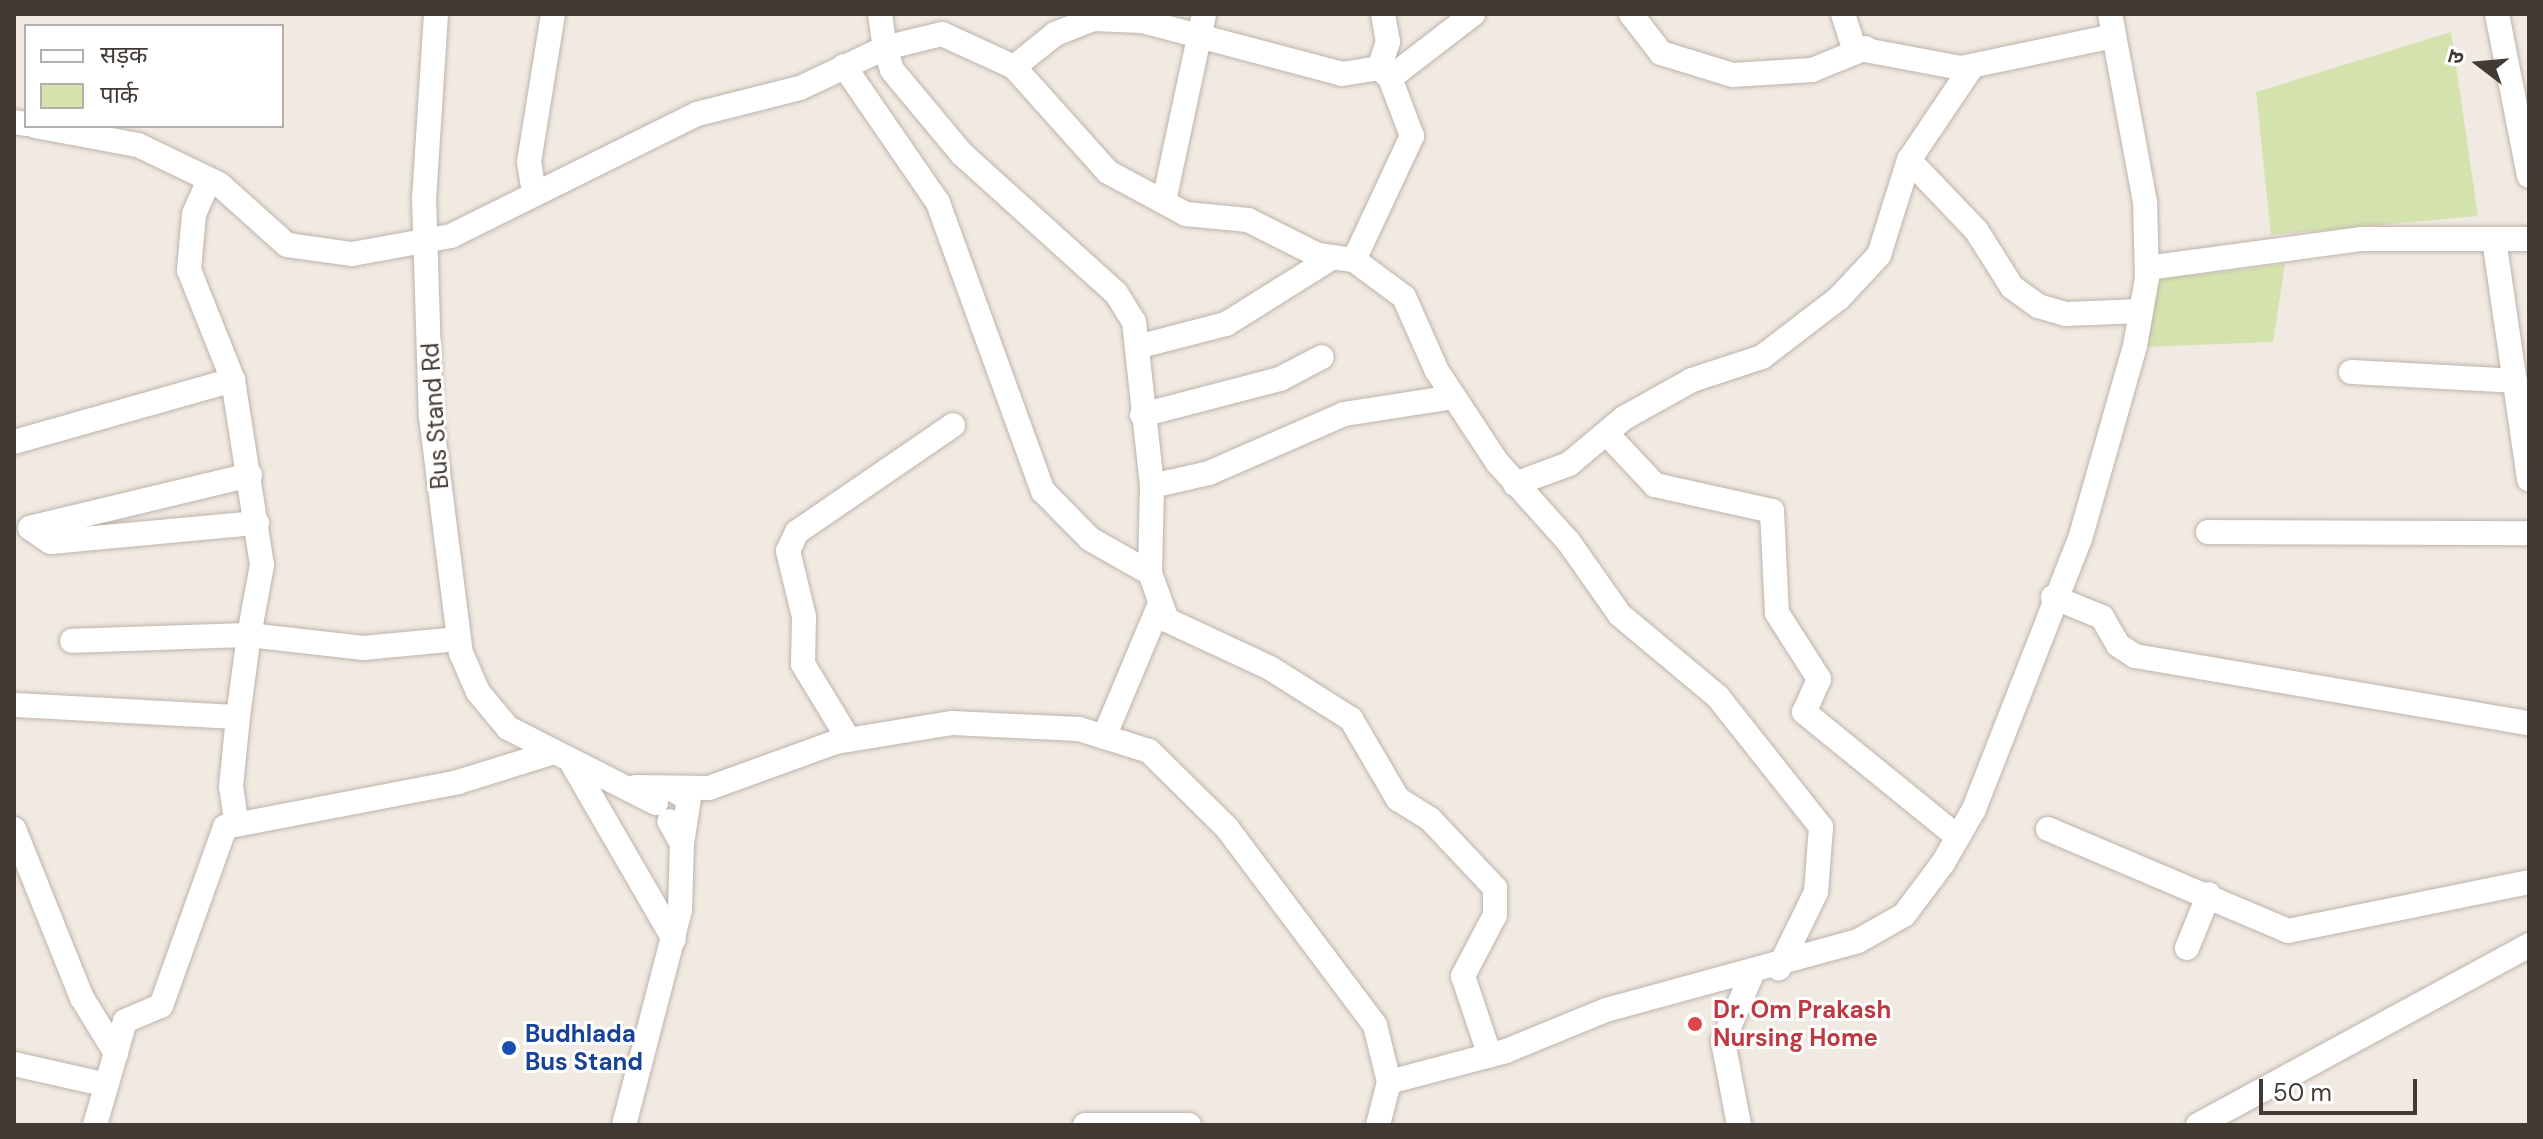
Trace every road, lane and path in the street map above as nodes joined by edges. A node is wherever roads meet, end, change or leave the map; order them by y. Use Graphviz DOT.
graph roads {
  1 [pos="436,14"];
  2 [pos="553,14"];
  3 [pos="880,14"];
  4 [pos="1383,14"];
  5 [pos="1473,14"];
  6 [pos="1631,14"];
  7 [pos="1843,14"];
  8 [pos="2497,14"];
  9 [pos="1200,25"];
  10 [pos="2112,25"];
  11 [pos="885,48"];
  12 [pos="1866,48"];
  13 [pos="844,66"];
  14 [pos="1014,67"];
  15 [pos="1971,68"];
  16 [pos="1384,73"];
  17 [pos="46,128"];
  18 [pos="1909,160"];
  19 [pos="2529,176"];
  20 [pos="209,180"];
  21 [pos="534,193"];
  22 [pos="1164,201"];
  23 [pos="426,236"];
  24 [pos="2494,239"];
  25 [pos="2529,239"];
  26 [pos="1344,258"];
  27 [pos="2147,268"];
  28 [pos="2141,311"];
  29 [pos="1137,347"];
  30 [pos="1322,357"];
  31 [pos="2351,372"];
  32 [pos="233,380"];
  33 [pos="2515,381"];
  34 [pos="1454,397"];
  35 [pos="1142,415"];
  36 [pos="953,425"];
  37 [pos="1608,435"];
  38 [pos="14,442"];
  39 [pos="2528,470"];
  40 [pos="250,475"];
  41 [pos="1515,484"];
  42 [pos="1152,486"];
  43 [pos="257,523"];
  44 [pos="22,529"];
  45 [pos="2208,532"];
  46 [pos="2529,533"];
  47 [pos="1150,573"];
  48 [pos="2053,597"];
  49 [pos="1159,606"];
  50 [pos="249,635"];
  51 [pos="459,639"];
  52 [pos="72,641"];
  53 [pos="14,705"];
  54 [pos="238,717"];
  55 [pos="2529,723"];
  56 [pos="1104,737"];
  57 [pos="849,740"];
  58 [pos="551,753"];
  59 [pos="573,765"];
  60 [pos="675,807"];
  61 [pos="236,821"];
  62 [pos="14,829"];
  63 [pos="2048,829"];
  64 [pos="1958,837"];
  65 [pos="2529,882"];
  66 [pos="2209,894"];
  67 [pos="674,939"];
  68 [pos="2529,945"];
  69 [pos="2187,948"];
  70 [pos="1779,968"];
  71 [pos="1752,974"];
  72 [pos="116,1053"];
  73 [pos="1490,1056"];
  74 [pos="14,1064"];
  75 [pos="1389,1082"];
  76 [pos="107,1085"];
  77 [pos="95,1125"];
  78 [pos="624,1125"];
  79 [pos="1085,1125"];
  80 [pos="1189,1125"];
  81 [pos="1378,1125"];
  82 [pos="1739,1125"];
  83 [pos="2198,1125"];
  1 -- 23 [label="street, Bus Stand Rd"];
  2 -- 21 [label="street"];
  3 -- 11 [label="street"];
  4 -- 16 [label="street"];
  5 -- 16 [label="street"];
  6 -- 12 [label="street"];
  7 -- 12 [label="street"];
  8 -- 19 [label="street"];
  9 -- 14 [label="street"];
  9 -- 16 [label="street"];
  9 -- 22 [label="street"];
  10 -- 15 [label="street"];
  10 -- 27 [label="street"];
  11 -- 13 [label="street"];
  11 -- 14 [label="street"];
  11 -- 29 [label="street"];
  12 -- 15 [label="street"];
  13 -- 21 [label="street"];
  13 -- 47 [label="street"];
  14 -- 22 [label="street"];
  15 -- 18 [label="street"];
  16 -- 26 [label="street"];
  17 -- 20 [label="street"];
  18 -- 28 [label="street"];
  18 -- 37 [label="street"];
  20 -- 23 [label="street"];
  20 -- 32 [label="street"];
  21 -- 23 [label="street"];
  22 -- 26 [label="street"];
  23 -- 51 [label="street, Bus Stand Rd"];
  24 -- 25 [label="street"];
  24 -- 27 [label="street"];
  24 -- 33 [label="street"];
  26 -- 29 [label="street"];
  26 -- 34 [label="street"];
  27 -- 28 [label="street"];
  28 -- 48 [label="street"];
  29 -- 35 [label="street"];
  30 -- 35 [label="street"];
  31 -- 33 [label="street"];
  32 -- 38 [label="street"];
  32 -- 40 [label="street"];
  33 -- 39 [label="street"];
  34 -- 41 [label="street"];
  34 -- 42 [label="street"];
  35 -- 42 [label="street"];
  36 -- 57 [label="street"];
  37 -- 41 [label="street"];
  37 -- 64 [label="street"];
  40 -- 43 [label="street"];
  40 -- 44 [label="street"];
  41 -- 70 [label="street"];
  42 -- 47 [label="street"];
  43 -- 44 [label="street"];
  43 -- 50 [label="street"];
  45 -- 46 [label="street"];
  47 -- 49 [label="street"];
  48 -- 55 [label="street"];
  48 -- 64 [label="street"];
  49 -- 56 [label="street"];
  49 -- 73 [label="street"];
  50 -- 51 [label="street"];
  50 -- 52 [label="street"];
  50 -- 54 [label="street"];
  51 -- 58 [label="street, Bus Stand Rd"];
  53 -- 54 [label="street"];
  54 -- 61 [label="street"];
  56 -- 57 [label="street"];
  56 -- 75 [label="street"];
  57 -- 60 [label="street"];
  58 -- 59 [label="street, Bus Stand Rd"];
  58 -- 61 [label="street"];
  59 -- 60 [label="street, Bus Stand Rd"];
  59 -- 67 [label="street"];
  60 -- 67 [label="street"];
  61 -- 72 [label="street"];
  62 -- 72 [label="street"];
  63 -- 66 [label="street"];
  64 -- 70 [label="street"];
  65 -- 66 [label="street"];
  66 -- 69 [label="street"];
  67 -- 78 [label="street"];
  68 -- 83 [label="street"];
  70 -- 71 [label="street"];
  71 -- 73 [label="street"];
  71 -- 82 [label="street"];
  72 -- 76 [label="street"];
  73 -- 75 [label="street"];
  74 -- 76 [label="street"];
  75 -- 81 [label="street"];
  76 -- 77 [label="street"];
  79 -- 80 [label="street"];
}
